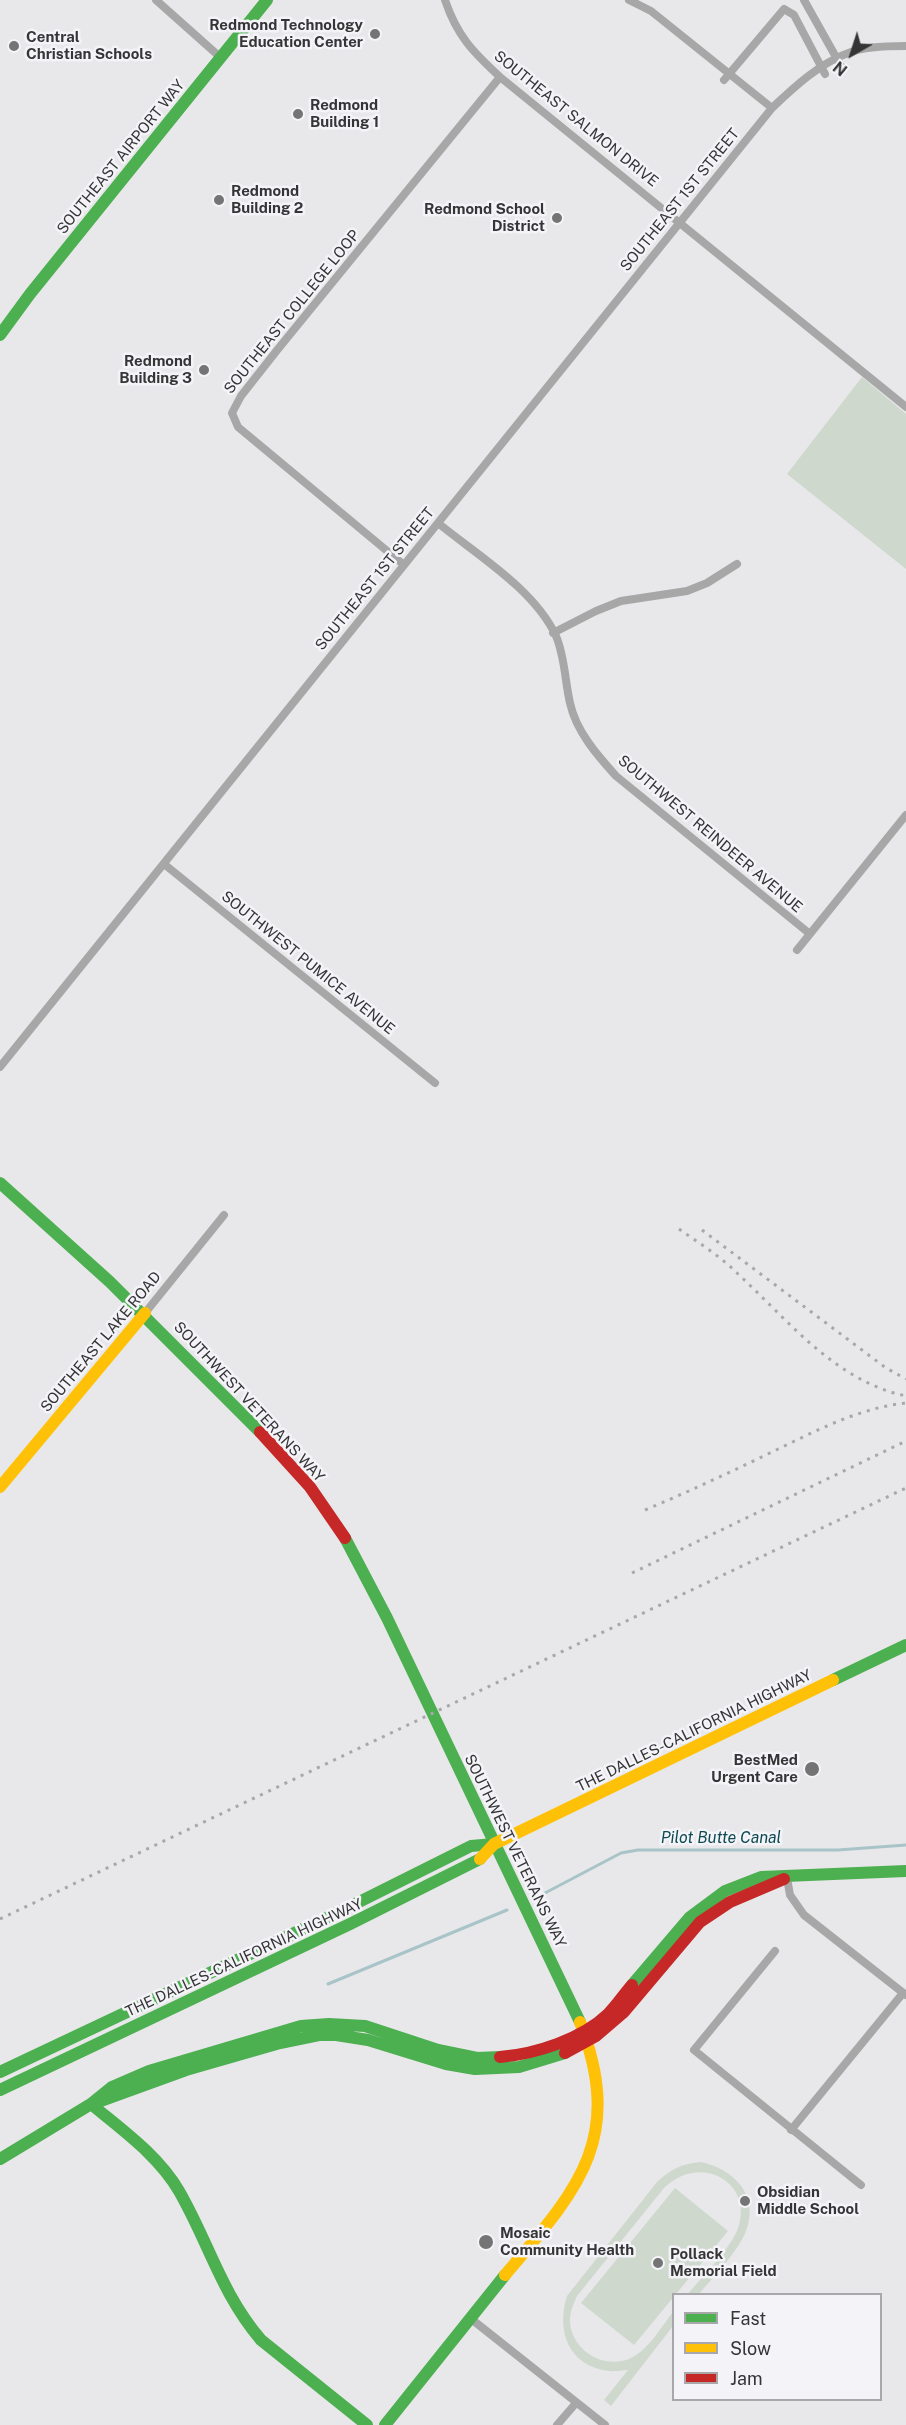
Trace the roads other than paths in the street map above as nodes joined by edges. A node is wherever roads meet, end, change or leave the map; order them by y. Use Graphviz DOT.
graph roads {
  1 [pos="156,0"];
  2 [pos="267,0"];
  3 [pos="446,0"];
  4 [pos="629,0"];
  5 [pos="804,0"];
  6 [pos="906,46"];
  7 [pos="220,57"];
  8 [pos="841,66"];
  9 [pos="825,74"];
  10 [pos="500,77"];
  11 [pos="724,80"];
  12 [pos="772,108"];
  13 [pos="680,222"];
  14 [pos="0,335"];
  15 [pos="906,407"];
  16 [pos="438,523"];
  17 [pos="737,564"];
  18 [pos="404,565"];
  19 [pos="553,633"];
  20 [pos="906,815"];
  21 [pos="164,864"];
  22 [pos="810,934"];
  23 [pos="797,950"];
  24 [pos="0,1067"];
  25 [pos="435,1083"];
  26 [pos="0,1183"];
  27 [pos="224,1215"];
  28 [pos="144,1313"];
  29 [pos="0,1487"];
  30 [pos="906,1645"];
  31 [pos="494,1844"];
  32 [pos="906,1871"];
  33 [pos="787,1878"];
  34 [pos="775,1951"];
  35 [pos="904,1994"];
  36 [pos="150,2000"];
  37 [pos="139,2023"];
  38 [pos="586,2037"];
  39 [pos="0,2072"];
  40 [pos="0,2090"];
  41 [pos="90,2104"];
  42 [pos="791,2130"];
  43 [pos="0,2159"];
  44 [pos="861,2185"];
  45 [pos="470,2318"];
  46 [pos="576,2403"];
  47 [pos="367,2425"];
  48 [pos="385,2425"];
  49 [pos="557,2425"];
  50 [pos="604,2425"];
  1 -- 7 [label="street"];
  2 -- 7 [label="main road, SOUTHEAST AIRPORT WAY"];
  3 -- 10 [label="street, SOUTHEAST SALMON DRIVE"];
  4 -- 12 [label="street"];
  5 -- 8 [label="street"];
  6 -- 12 [label="street, SOUTHEAST 1ST STREET"];
  7 -- 14 [label="main road, SOUTHEAST AIRPORT WAY"];
  9 -- 11 [label="street"];
  10 -- 13 [label="street, SOUTHEAST SALMON DRIVE"];
  10 -- 18 [label="street, SOUTHEAST COLLEGE LOOP"];
  12 -- 13 [label="street, SOUTHEAST 1ST STREET"];
  13 -- 15 [label="street, SOUTHEAST SALMON DRIVE"];
  13 -- 16 [label="street, SOUTHEAST 1ST STREET"];
  16 -- 18 [label="street, SOUTHEAST 1ST STREET"];
  16 -- 19 [label="street, SOUTHWEST REINDEER AVENUE"];
  17 -- 19 [label="street"];
  18 -- 21 [label="street, SOUTHEAST 1ST STREET"];
  19 -- 22 [label="street, SOUTHWEST REINDEER AVENUE"];
  20 -- 22 [label="street"];
  21 -- 24 [label="street, SOUTHEAST 1ST STREET"];
  21 -- 25 [label="street, SOUTHWEST PUMICE AVENUE"];
  22 -- 23 [label="street"];
  26 -- 28 [label="main road, SOUTHWEST VETERANS WAY"];
  27 -- 28 [label="street, SOUTHEAST LAKE ROAD"];
  28 -- 29 [label="main road, SOUTHEAST LAKE ROAD"];
  28 -- 31 [label="main road, SOUTHWEST VETERANS WAY"];
  30 -- 31 [label="main road, THE DALLES-CALIFORNIA HIGHWAY"];
  31 -- 36 [label="main road, THE DALLES-CALIFORNIA HIGHWAY"];
  31 -- 37 [label="main road, THE DALLES-CALIFORNIA HIGHWAY"];
  31 -- 38 [label="main road, SOUTHWEST VETERANS WAY"];
  32 -- 33 [label="main road"];
  33 -- 35 [label="street"];
  33 -- 38 [label="main road"];
  34 -- 42 [label="street"];
  35 -- 42 [label="street"];
  36 -- 37 [label="main road"];
  36 -- 39 [label="main road, THE DALLES-CALIFORNIA HIGHWAY"];
  37 -- 40 [label="main road, THE DALLES-CALIFORNIA HIGHWAY"];
  38 -- 41 [label="main road"];
  38 -- 45 [label="main road, SOUTHWEST VETERANS WAY"];
  41 -- 43 [label="main road"];
  41 -- 47 [label="main road"];
  42 -- 44 [label="street"];
  45 -- 46 [label="street"];
  45 -- 48 [label="main road, SOUTHWEST VETERANS WAY"];
  46 -- 49 [label="street"];
  46 -- 50 [label="street"];
}
